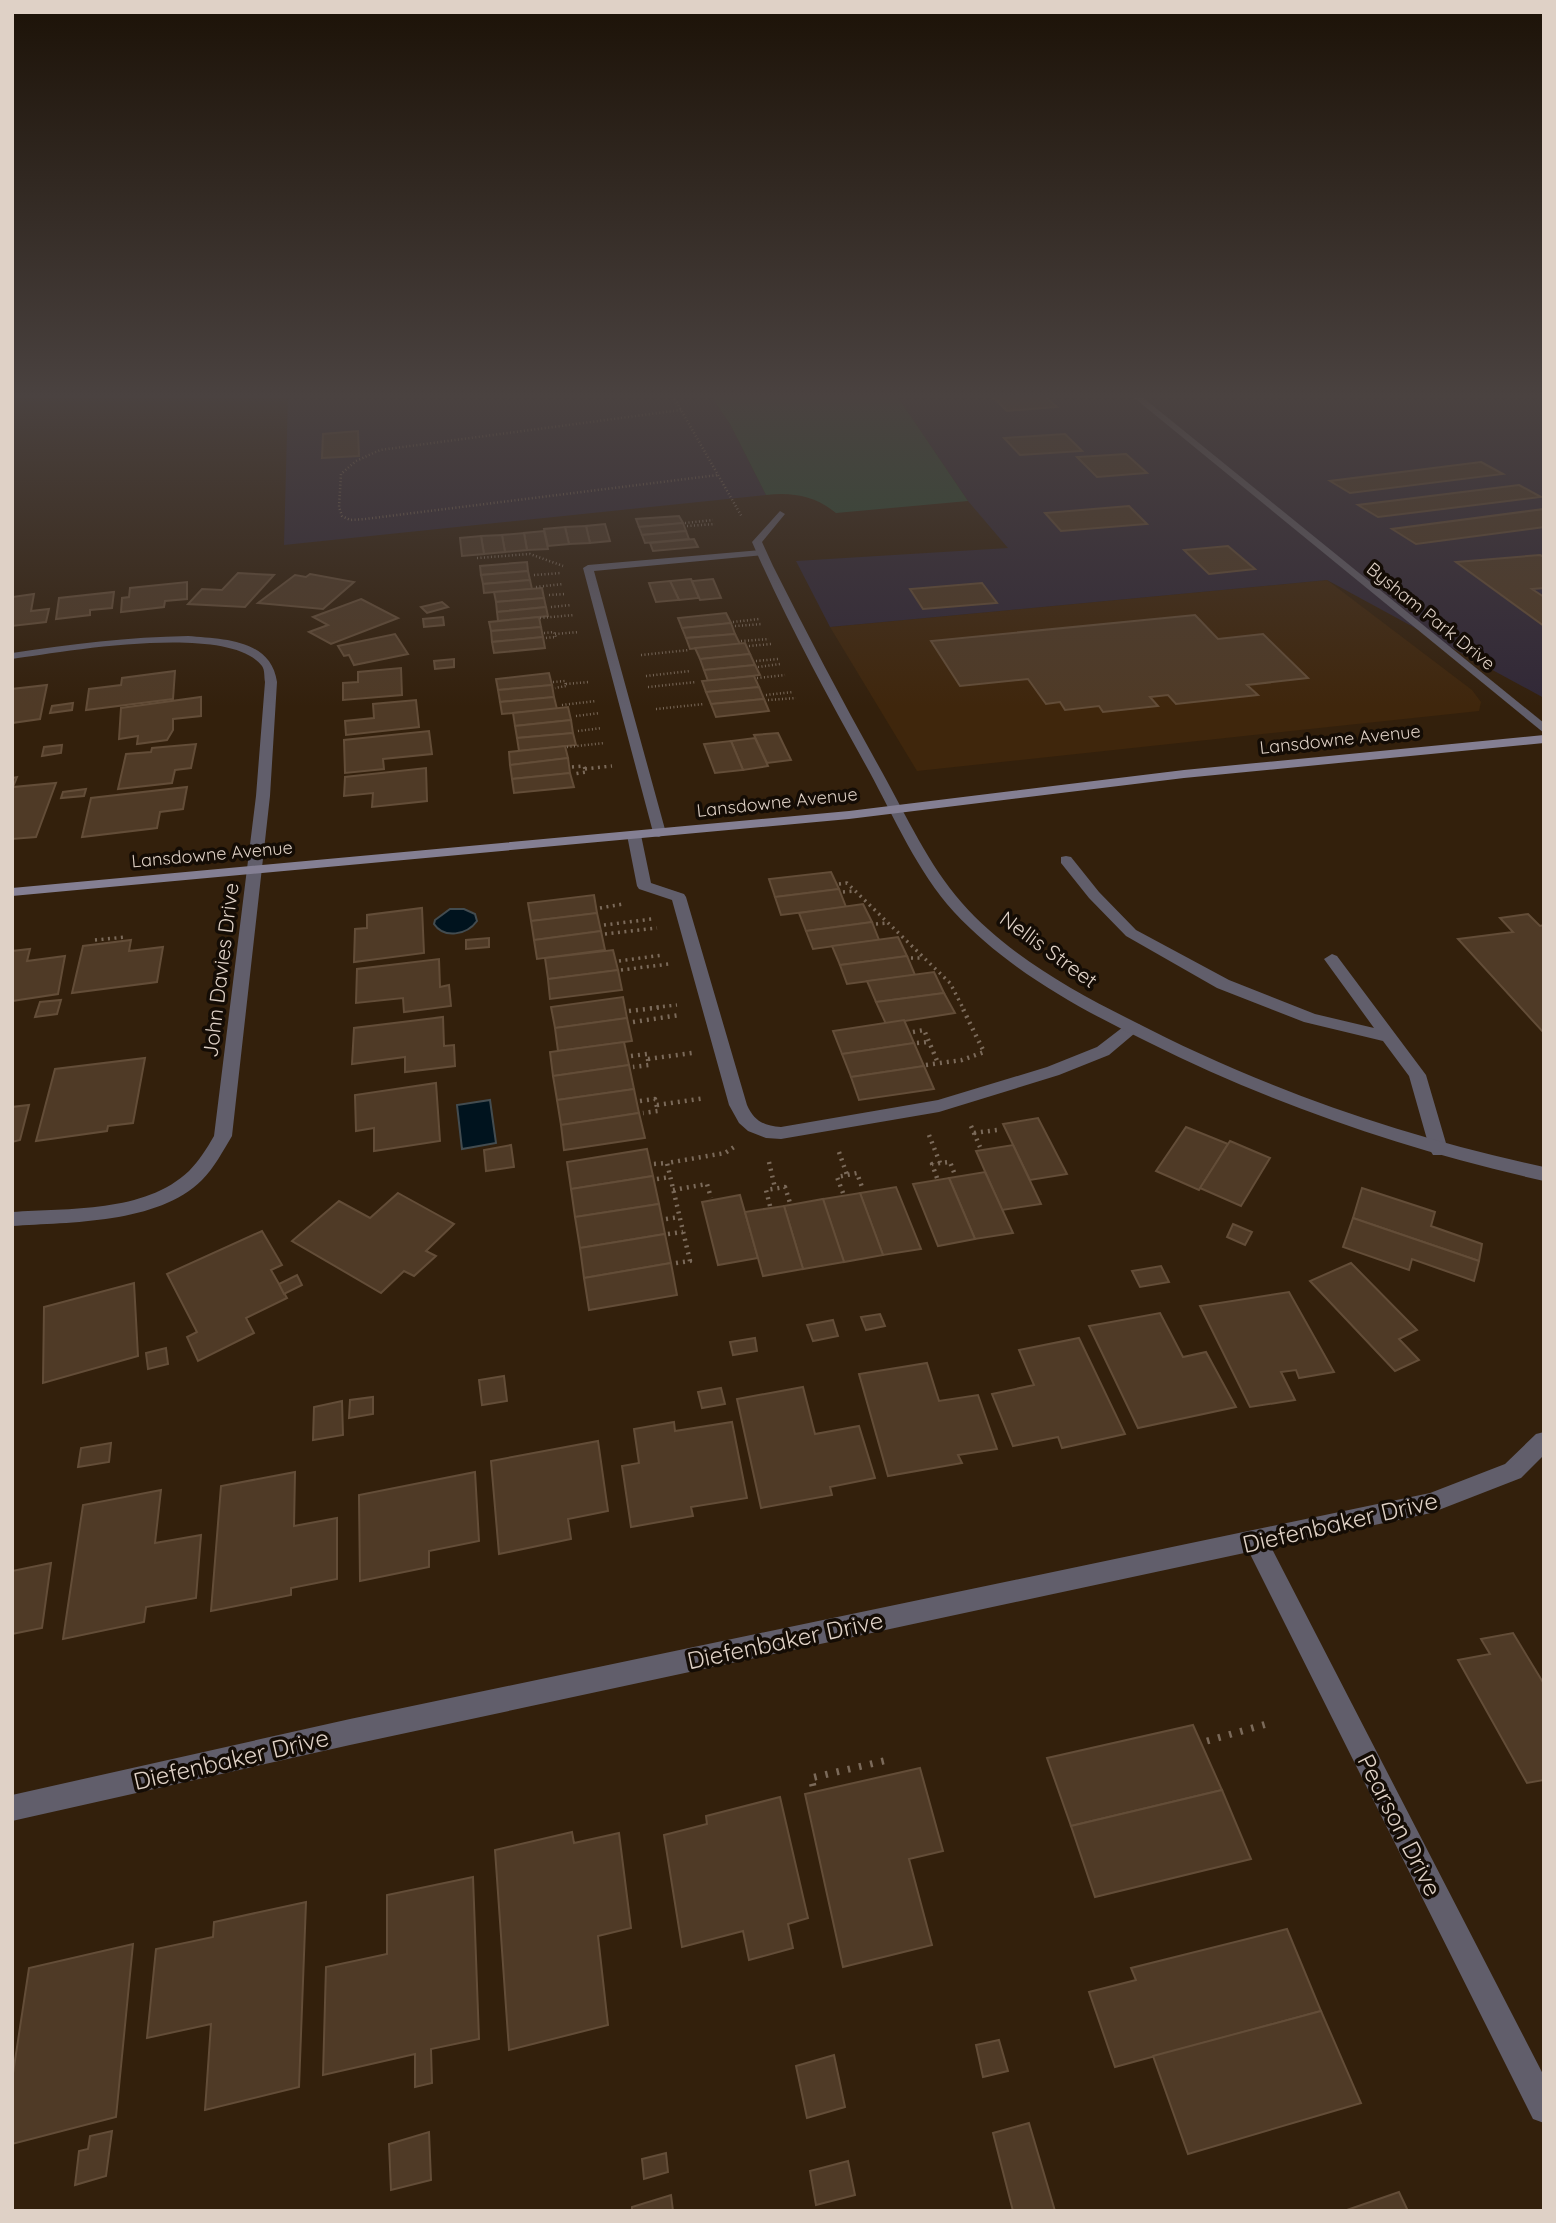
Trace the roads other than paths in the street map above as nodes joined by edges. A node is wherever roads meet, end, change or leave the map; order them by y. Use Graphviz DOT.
graph roads {
  1 [pos="1263,500"];
  2 [pos="780,514"];
  3 [pos="759,548"];
  4 [pos="12,656"];
  5 [pos="1544,729"];
  6 [pos="1544,739"];
  7 [pos="896,808"];
  8 [pos="659,833"];
  9 [pos="634,835"];
  10 [pos="1066,860"];
  11 [pos="255,870"];
  12 [pos="12,892"];
  13 [pos="1332,959"];
  14 [pos="1133,1028"];
  15 [pos="1389,1037"];
  16 [pos="1439,1150"];
  17 [pos="1544,1174"];
  18 [pos="12,1219"];
  19 [pos="1544,1441"];
  20 [pos="1256,1542"];
  21 [pos="12,1808"];
  22 [pos="1544,2108"];
  1 -- 5 [label="street, Bysham Park Drive"];
  2 -- 3 [label="street"];
  3 -- 7 [label="street, Nellis Street"];
  3 -- 8 [label="street"];
  4 -- 11 [label="street, John Davies Drive"];
  6 -- 7 [label="main road, Lansdowne Avenue"];
  7 -- 8 [label="main road, Lansdowne Avenue"];
  7 -- 14 [label="street, Nellis Street"];
  8 -- 9 [label="main road, Lansdowne Avenue"];
  9 -- 11 [label="main road, Lansdowne Avenue"];
  9 -- 14 [label="street"];
  10 -- 15 [label="street"];
  11 -- 12 [label="main road, Lansdowne Avenue"];
  11 -- 18 [label="street, John Davies Drive"];
  13 -- 15 [label="street"];
  14 -- 16 [label="street, Nellis Street"];
  15 -- 16 [label="street"];
  16 -- 17 [label="street, Nellis Street"];
  19 -- 20 [label="street, Diefenbaker Drive"];
  20 -- 21 [label="street, Diefenbaker Drive"];
  20 -- 22 [label="street, Pearson Drive"];
}
